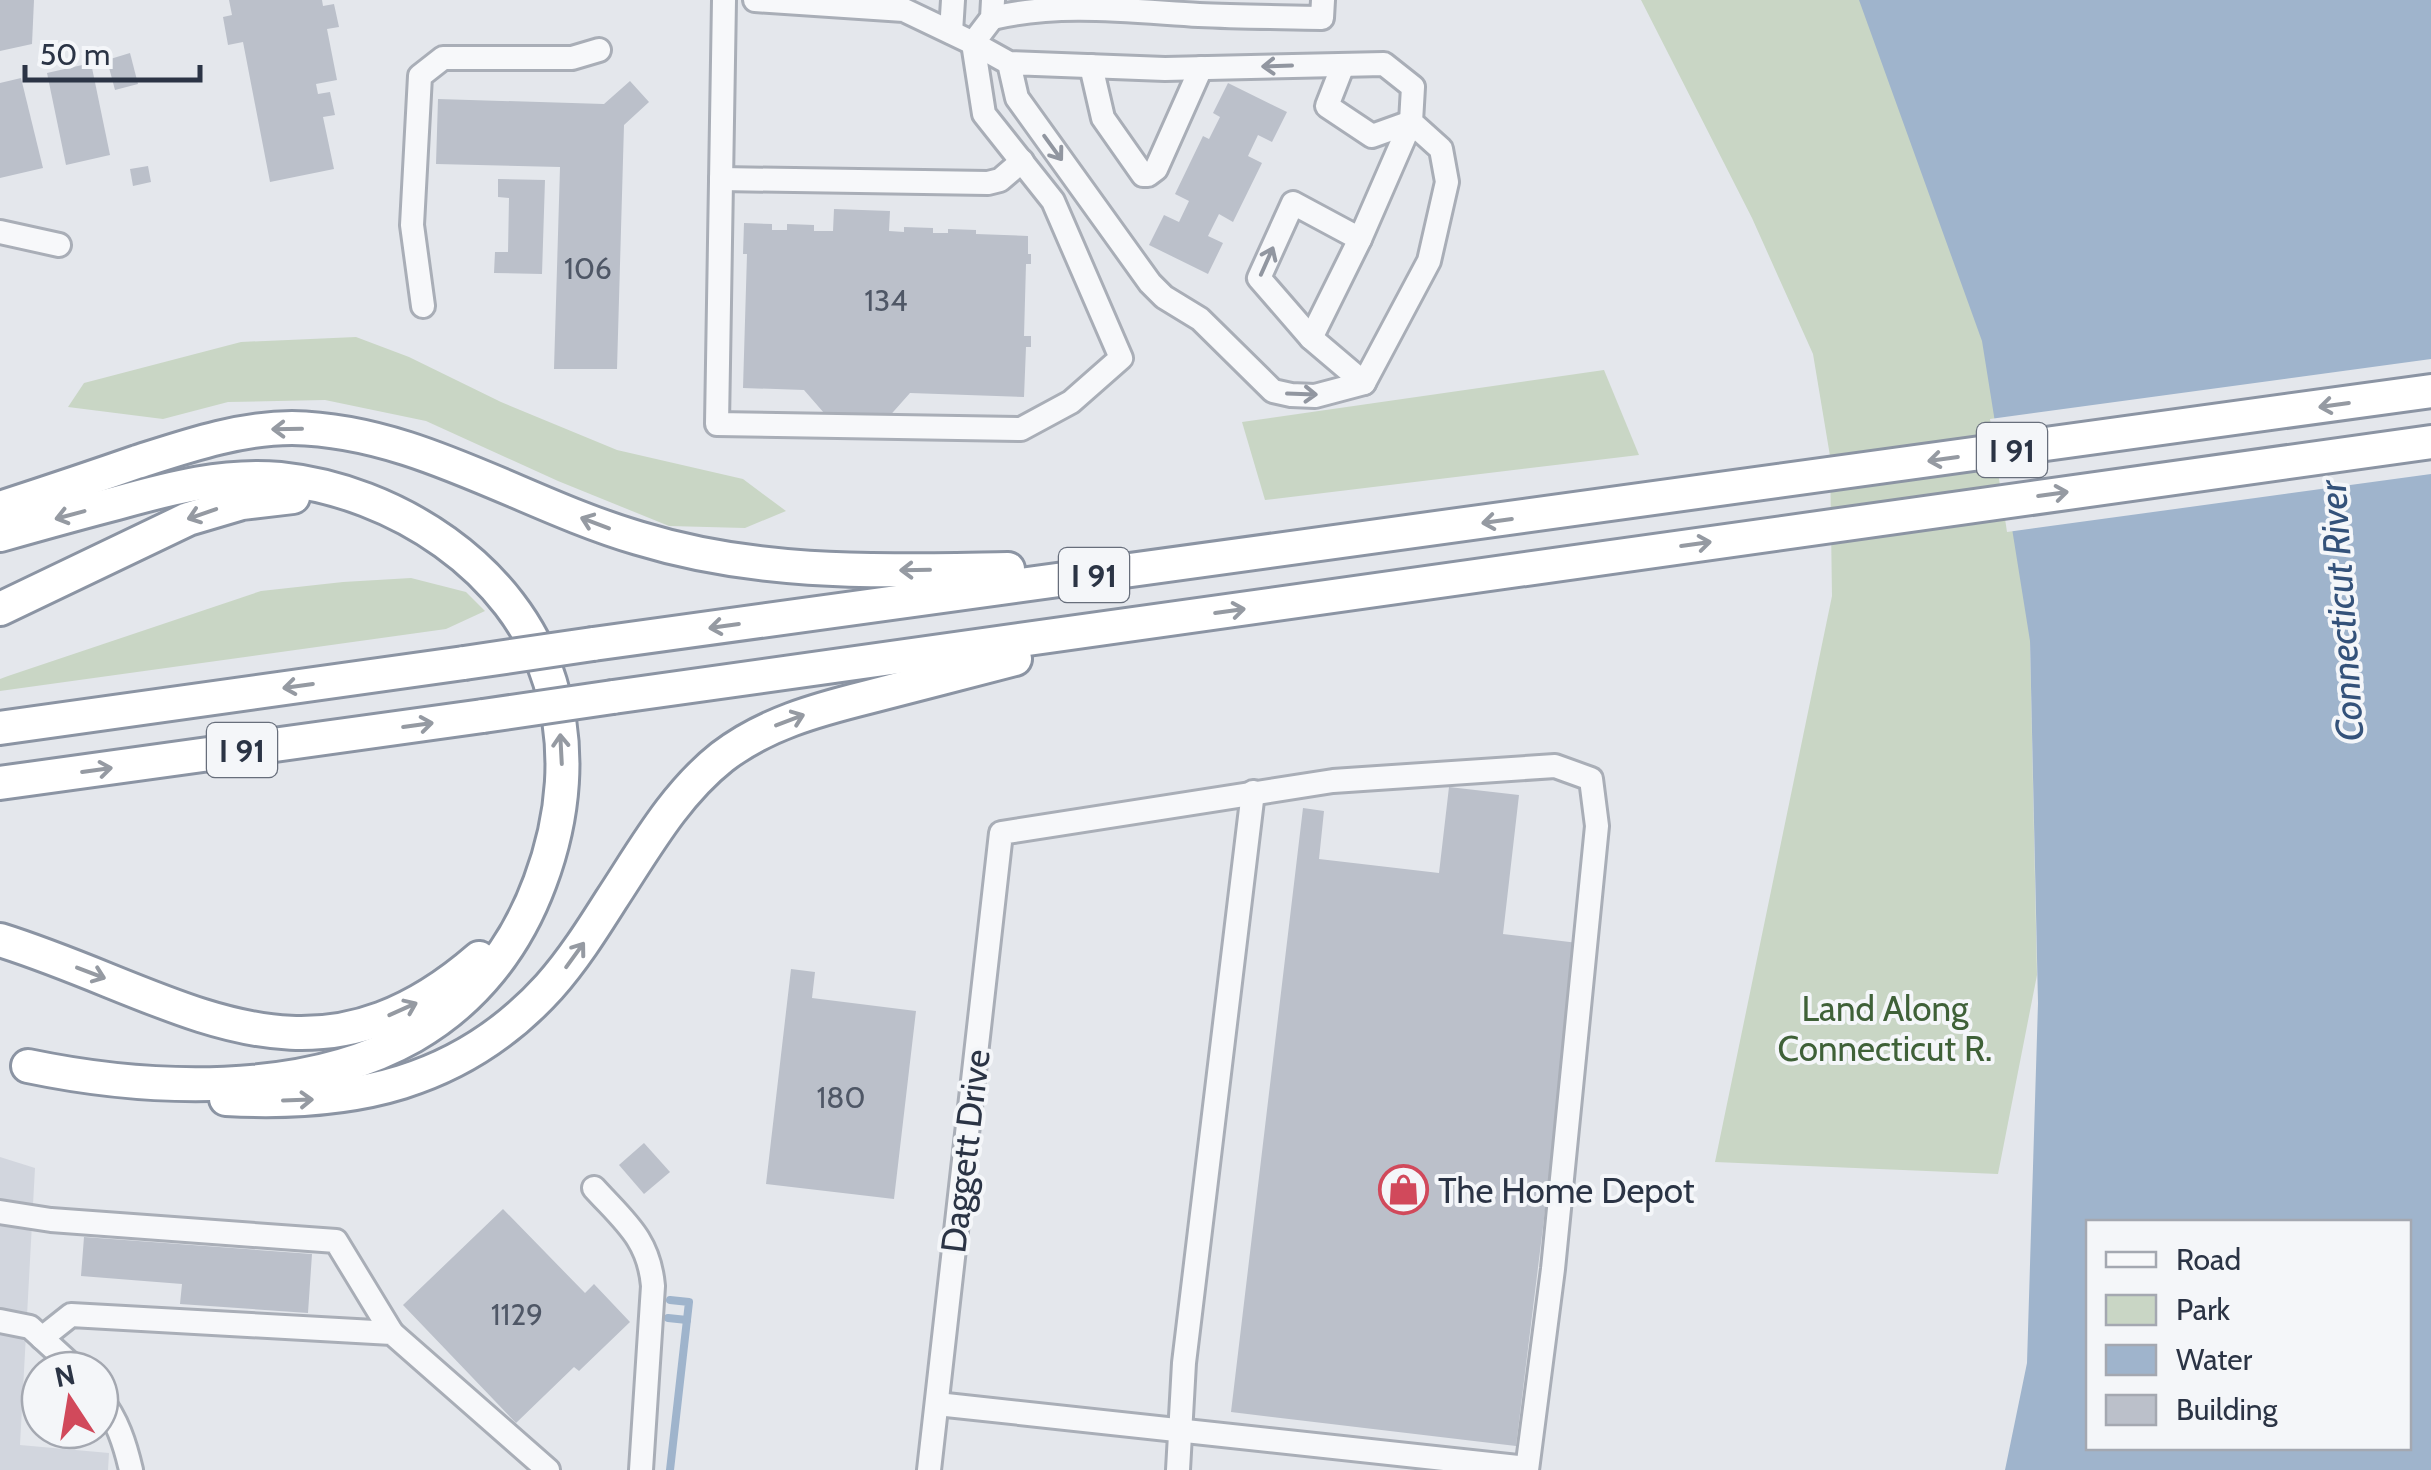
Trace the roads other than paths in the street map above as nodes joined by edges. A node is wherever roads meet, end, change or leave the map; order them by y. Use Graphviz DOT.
graph roads {
  1 [pos="724,0"];
  2 [pos="755,0"];
  3 [pos="952,0"];
  4 [pos="1323,0"];
  5 [pos="992,9"];
  6 [pos="951,32"];
  7 [pos="973,43"];
  8 [pos="599,50"];
  9 [pos="1008,64"];
  10 [pos="1343,65"];
  11 [pos="1091,66"];
  12 [pos="1201,68"];
  13 [pos="1412,122"];
  14 [pos="1022,162"];
  15 [pos="721,179"];
  16 [pos="0,232"];
  17 [pos="1360,239"];
  18 [pos="59,245"];
  19 [pos="423,306"];
  20 [pos="1311,338"];
  21 [pos="1364,383"];
  22 [pos="2431,391"];
  23 [pos="2431,442"];
  24 [pos="0,508"];
  25 [pos="0,535"];
  26 [pos="460,554"];
  27 [pos="1152,566"];
  28 [pos="0,609"];
  29 [pos="1179,618"];
  30 [pos="0,728"];
  31 [pos="0,784"];
  32 [pos="1253,792"];
  33 [pos="552,846"];
  34 [pos="0,940"];
  35 [pos="14,1063"];
  36 [pos="594,1188"];
  37 [pos="0,1212"];
  38 [pos="0,1322"];
  39 [pos="392,1333"];
  40 [pos="42,1338"];
  41 [pos="55,1350"];
  42 [pos="937,1404"];
  43 [pos="1181,1432"];
  44 [pos="120,1435"];
  45 [pos="1527,1469"];
  46 [pos="131,1470"];
  47 [pos="548,1470"];
  48 [pos="641,1470"];
  49 [pos="929,1470"];
  50 [pos="1178,1470"];
  1 -- 15 [label="street"];
  2 -- 6 [label="street"];
  3 -- 6 [label="street"];
  4 -- 5 [label="street"];
  5 -- 7 [label="street"];
  6 -- 7 [label="street"];
  7 -- 9 [label="street"];
  7 -- 14 [label="street"];
  8 -- 19 [label="street"];
  9 -- 11 [label="street"];
  9 -- 21 [label="street, one-way"];
  10 -- 12 [label="street, one-way"];
  10 -- 13 [label="street"];
  10 -- 13 [label="street"];
  11 -- 12 [label="street"];
  11 -- 12 [label="street"];
  13 -- 17 [label="street"];
  13 -- 21 [label="street"];
  14 -- 15 [label="street"];
  14 -- 15 [label="street"];
  16 -- 18 [label="street"];
  17 -- 20 [label="street"];
  20 -- 17 [label="street, one-way"];
  20 -- 21 [label="street"];
  22 -- 27 [label="highway, I 91, one-way"];
  29 -- 23 [label="highway, I 91, one-way"];
  27 -- 24 [label="highway, one-way"];
  26 -- 25 [label="highway, one-way"];
  26 -- 28 [label="highway, one-way"];
  33 -- 26 [label="highway, one-way"];
  27 -- 30 [label="highway, I 91, one-way, bridge"];
  31 -- 29 [label="highway, I 91, one-way, bridge"];
  35 -- 29 [label="highway, one-way"];
  32 -- 42 [label="street, Daggett Drive"];
  32 -- 43 [label="street"];
  32 -- 45 [label="street"];
  34 -- 33 [label="highway, one-way"];
  33 -- 35 [label="highway"];
  36 -- 48 [label="street"];
  37 -- 39 [label="street"];
  38 -- 40 [label="street"];
  39 -- 40 [label="street"];
  39 -- 47 [label="street"];
  40 -- 41 [label="street"];
  42 -- 43 [label="street"];
  42 -- 49 [label="street, Daggett Drive"];
  43 -- 45 [label="street"];
  43 -- 50 [label="street"];
  44 -- 46 [label="street"];
}
